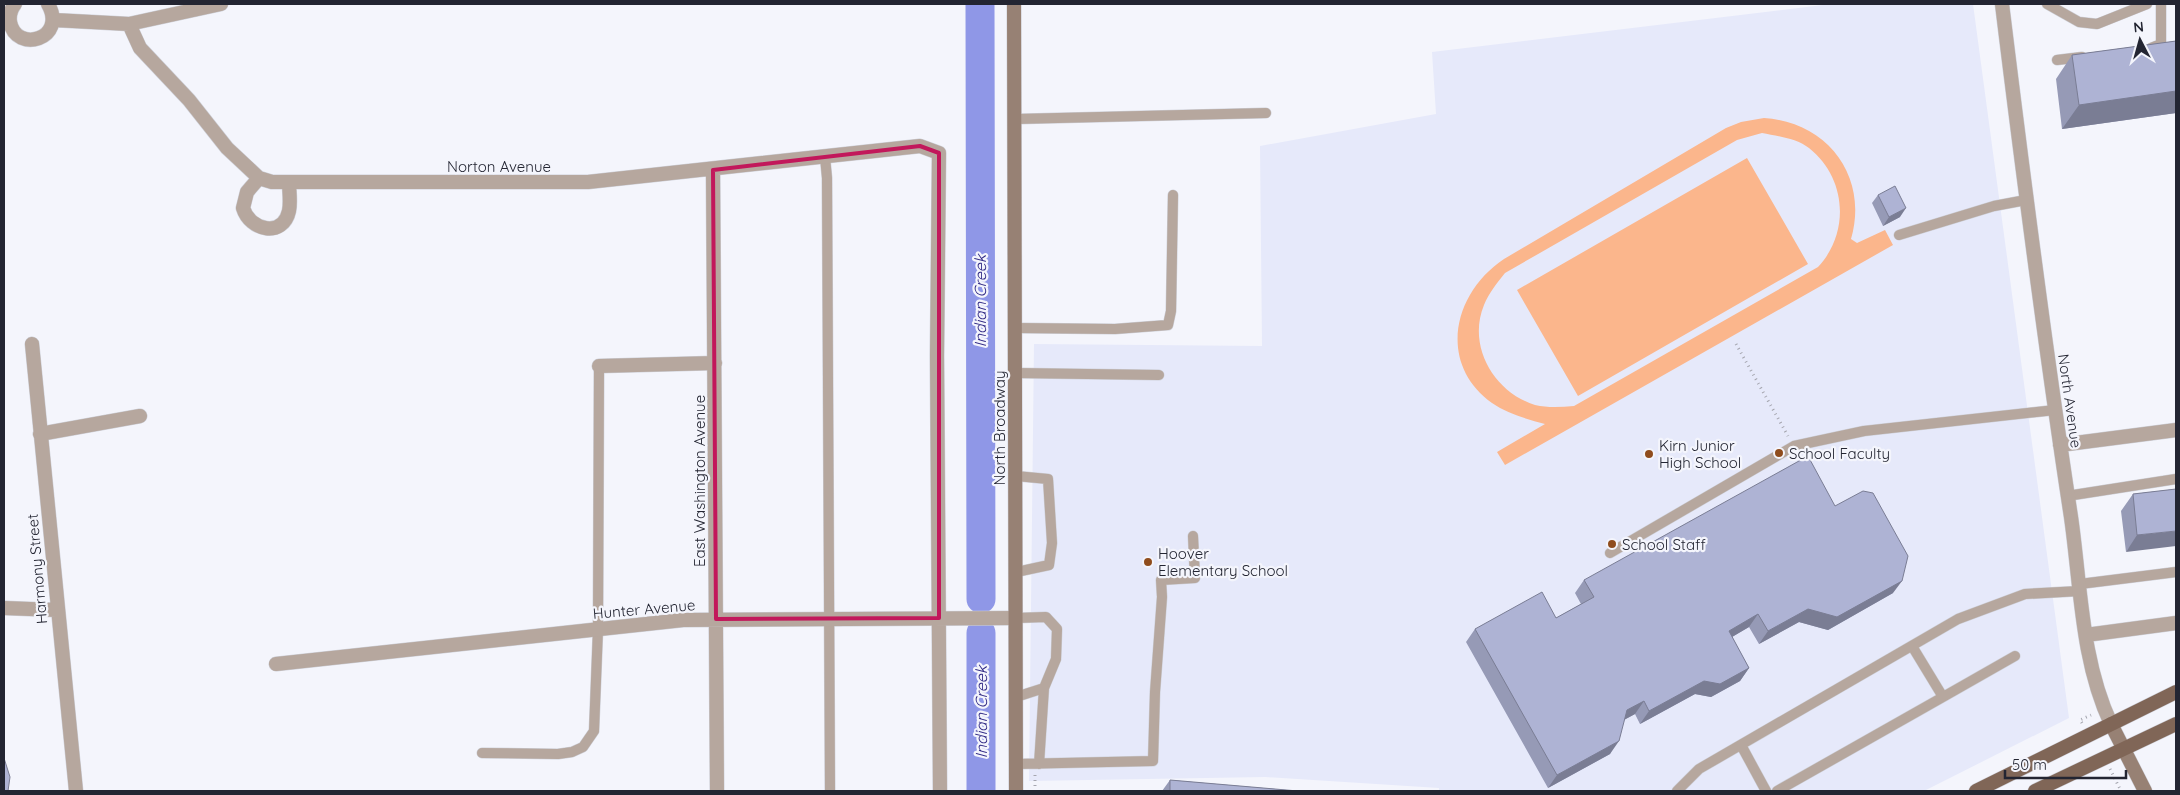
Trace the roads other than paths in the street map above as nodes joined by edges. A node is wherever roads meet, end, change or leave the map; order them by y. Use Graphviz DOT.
graph roads {
  1 [pos="15,4"];
  2 [pos="48,4"];
  3 [pos="221,4"];
  4 [pos="1014,4"];
  5 [pos="2002,4"];
  6 [pos="2047,4"];
  7 [pos="2147,4"];
  8 [pos="2161,4"];
  9 [pos="54,20"];
  10 [pos="129,24"];
  11 [pos="2143,49"];
  12 [pos="2095,55"];
  13 [pos="2057,60"];
  14 [pos="1266,113"];
  15 [pos="1014,119"];
  16 [pos="825,157"];
  17 [pos="713,170"];
  18 [pos="259,178"];
  19 [pos="289,182"];
  20 [pos="1173,195"];
  21 [pos="2026,200"];
  22 [pos="1899,235"];
  23 [pos="1015,328"];
  24 [pos="32,344"];
  25 [pos="715,363"];
  26 [pos="599,366"];
  27 [pos="1015,373"];
  28 [pos="1159,375"];
  29 [pos="2055,410"];
  30 [pos="140,416"];
  31 [pos="2176,430"];
  32 [pos="40,434"];
  33 [pos="2060,446"];
  34 [pos="1016,476"];
  35 [pos="2176,479"];
  36 [pos="2068,496"];
  37 [pos="1194,536"];
  38 [pos="1610,553"];
  39 [pos="1016,572"];
  40 [pos="2176,572"];
  41 [pos="2080,588"];
  42 [pos="4,608"];
  43 [pos="56,610"];
  44 [pos="829,618"];
  45 [pos="939,618"];
  46 [pos="1016,618"];
  47 [pos="716,619"];
  48 [pos="2176,623"];
  49 [pos="598,629"];
  50 [pos="2086,635"];
  51 [pos="1912,646"];
  52 [pos="2015,656"];
  53 [pos="276,664"];
  54 [pos="1044,688"];
  55 [pos="2176,692"];
  56 [pos="1016,697"];
  57 [pos="1943,697"];
  58 [pos="2111,724"];
  59 [pos="2176,724"];
  60 [pos="1740,745"];
  61 [pos="2123,749"];
  62 [pos="482,753"];
  63 [pos="1016,764"];
  64 [pos="1037,768"];
  65 [pos="76,791"];
  66 [pos="717,791"];
  67 [pos="830,791"];
  68 [pos="940,791"];
  69 [pos="1016,791"];
  70 [pos="1677,791"];
  71 [pos="1766,791"];
  72 [pos="1777,791"];
  73 [pos="1976,791"];
  74 [pos="2035,791"];
  75 [pos="2145,791"];
  1 -- 9 [label="street"];
  2 -- 9 [label="street"];
  3 -- 10 [label="street"];
  4 -- 15 [label="main road, North Broadway"];
  5 -- 21 [label="street, North Avenue"];
  6 -- 7 [label="lane"];
  8 -- 11 [label="lane"];
  9 -- 10 [label="street"];
  10 -- 18 [label="street"];
  12 -- 13 [label="lane"];
  14 -- 15 [label="lane"];
  15 -- 23 [label="main road, North Broadway"];
  16 -- 17 [label="street, Norton Avenue"];
  16 -- 44 [label="lane"];
  16 -- 45 [label="street, Norton Avenue"];
  17 -- 19 [label="street, Norton Avenue"];
  17 -- 25 [label="street, East Washington Avenue"];
  18 -- 19 [label="street, Norton Avenue"];
  18 -- 19 [label="street"];
  20 -- 23 [label="lane"];
  21 -- 22 [label="lane"];
  21 -- 29 [label="street, North Avenue"];
  23 -- 27 [label="main road, North Broadway"];
  24 -- 32 [label="street, Harmony Street"];
  25 -- 26 [label="street"];
  25 -- 47 [label="street, East Washington Avenue"];
  26 -- 49 [label="lane"];
  27 -- 28 [label="lane"];
  27 -- 34 [label="main road, North Broadway"];
  29 -- 33 [label="street, North Avenue"];
  29 -- 38 [label="lane"];
  30 -- 32 [label="street"];
  31 -- 33 [label="street"];
  32 -- 43 [label="street, Harmony Street"];
  33 -- 36 [label="street, North Avenue"];
  34 -- 39 [label="main road, North Broadway"];
  34 -- 39 [label="lane"];
  35 -- 36 [label="lane"];
  36 -- 41 [label="street, North Avenue"];
  37 -- 64 [label="lane"];
  39 -- 46 [label="main road, North Broadway"];
  40 -- 41 [label="lane"];
  41 -- 50 [label="street, North Avenue"];
  41 -- 51 [label="lane"];
  42 -- 43 [label="street"];
  43 -- 65 [label="street, Harmony Street"];
  44 -- 45 [label="street, Hunter Avenue"];
  44 -- 47 [label="street, Hunter Avenue"];
  44 -- 67 [label="lane"];
  45 -- 46 [label="street, Hunter Avenue"];
  45 -- 68 [label="street"];
  46 -- 54 [label="lane"];
  46 -- 56 [label="main road, North Broadway"];
  47 -- 49 [label="street, Hunter Avenue"];
  47 -- 66 [label="street, East Washington Avenue"];
  48 -- 50 [label="street"];
  49 -- 53 [label="street, Hunter Avenue"];
  49 -- 62 [label="lane"];
  50 -- 58 [label="street, North Avenue"];
  51 -- 57 [label="lane"];
  51 -- 60 [label="lane"];
  52 -- 57 [label="lane"];
  54 -- 56 [label="lane"];
  54 -- 64 [label="lane"];
  55 -- 58 [label="main road"];
  56 -- 63 [label="main road, North Broadway"];
  57 -- 72 [label="lane"];
  58 -- 61 [label="main road, North Avenue"];
  58 -- 73 [label="main road"];
  59 -- 61 [label="main road"];
  60 -- 70 [label="lane"];
  60 -- 71 [label="lane"];
  61 -- 74 [label="main road"];
  61 -- 75 [label="main road, North Avenue"];
  63 -- 64 [label="lane"];
  63 -- 69 [label="main road, North Broadway"];
}
